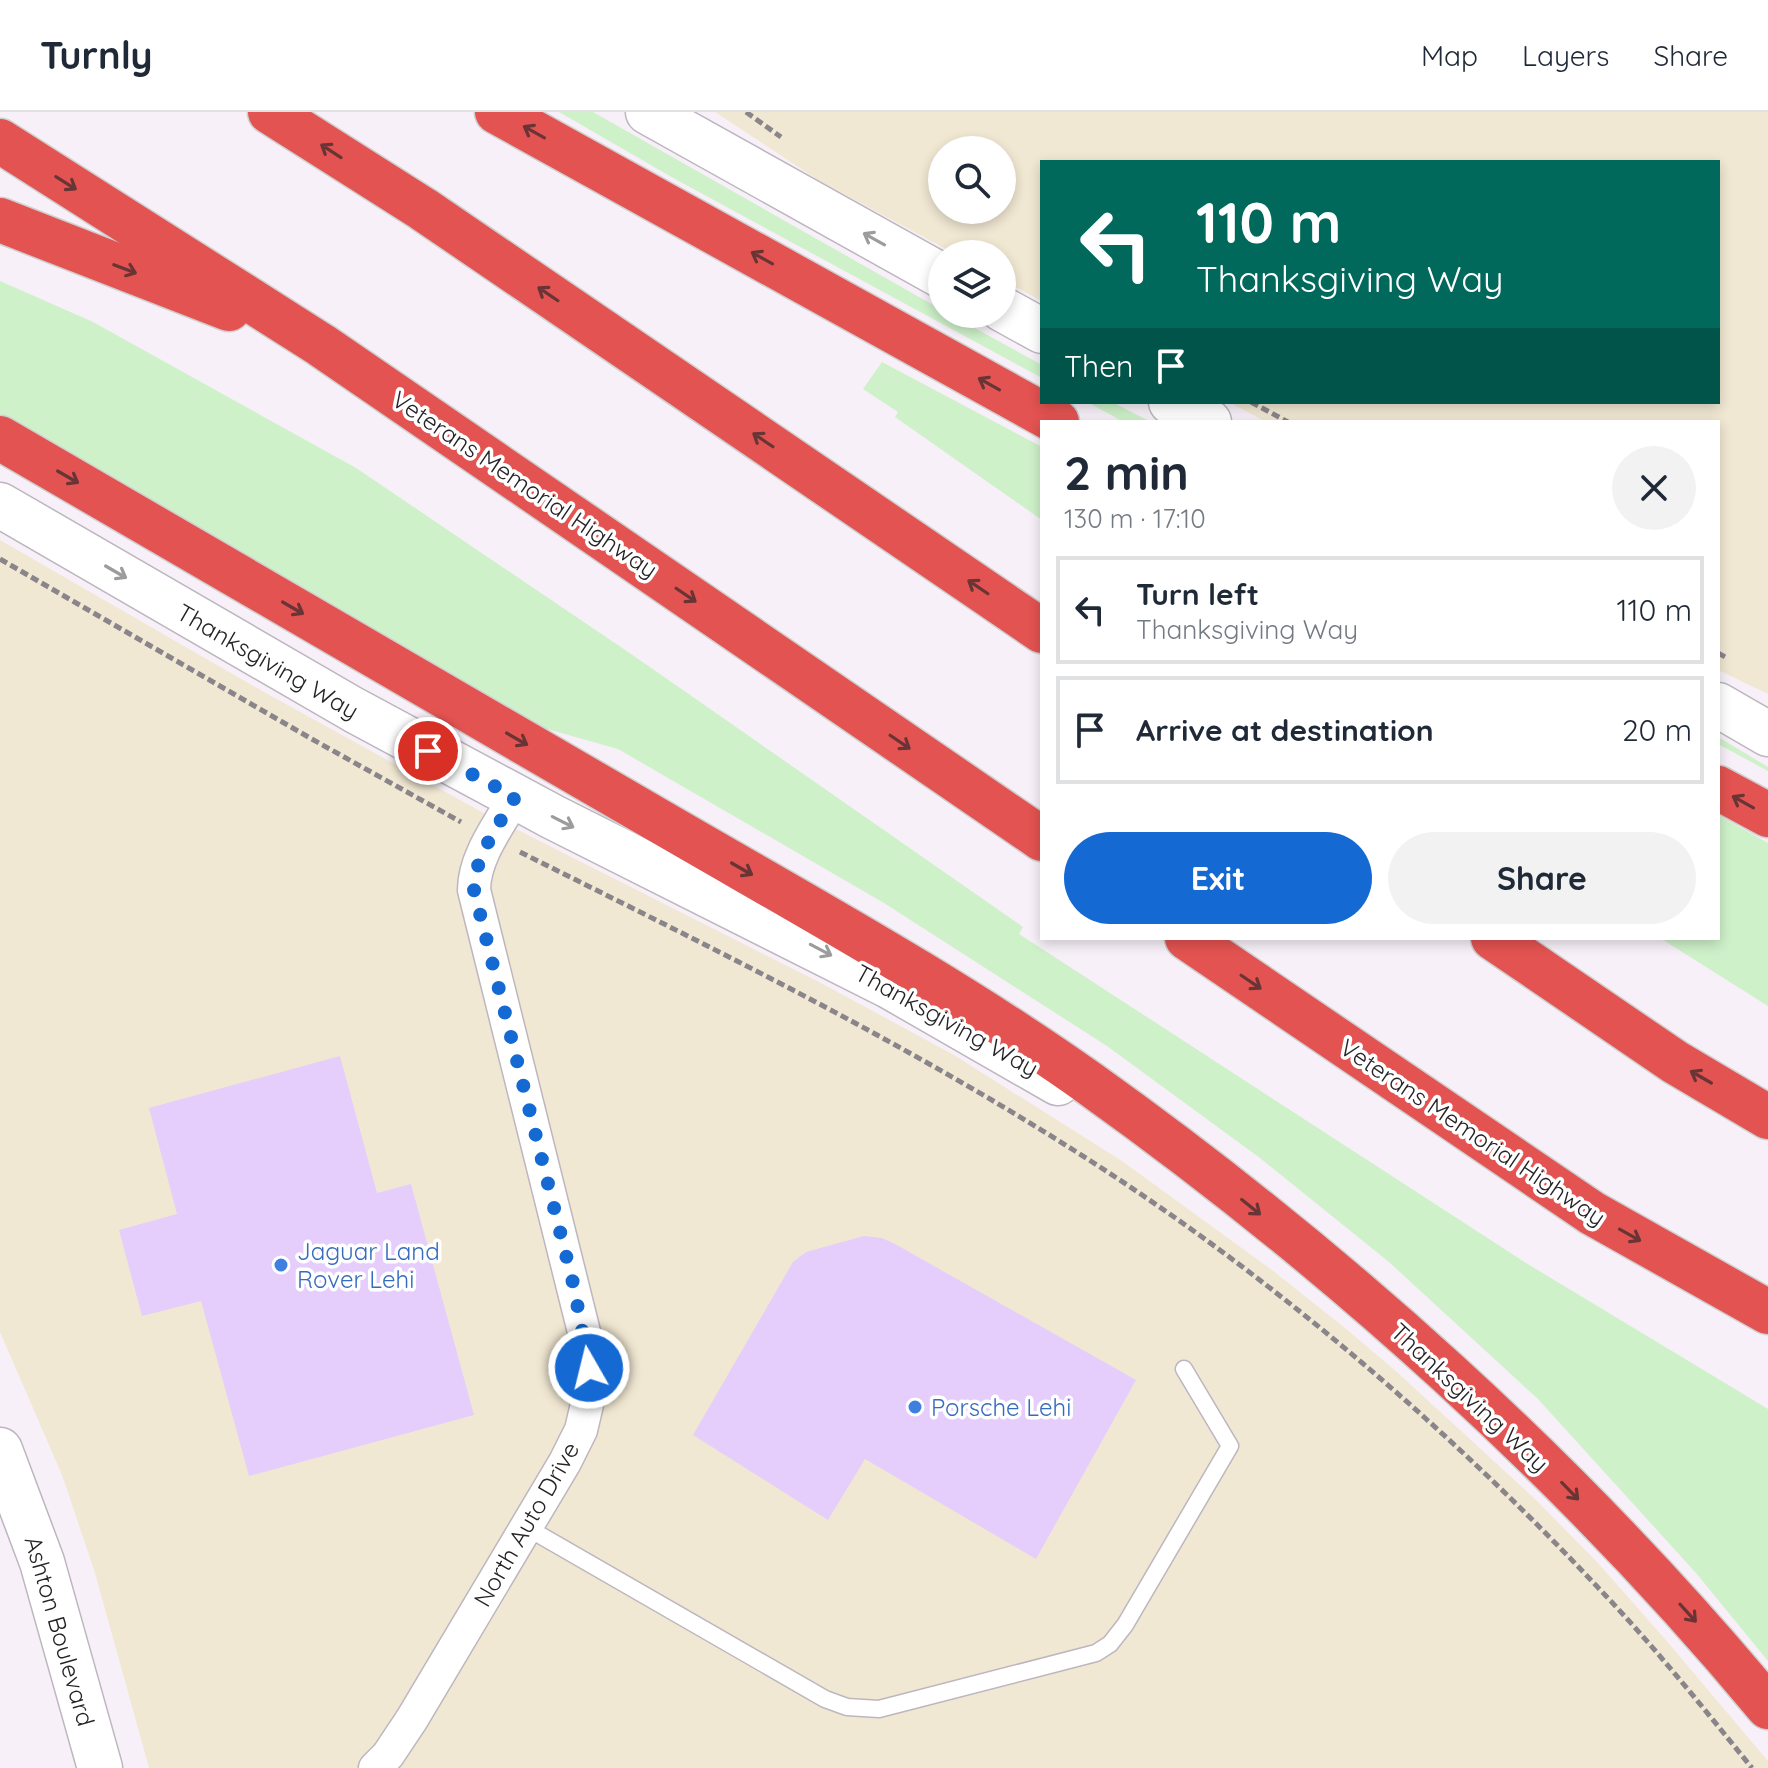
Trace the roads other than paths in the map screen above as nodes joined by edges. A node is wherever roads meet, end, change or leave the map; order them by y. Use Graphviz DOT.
graph roads {
  1 [pos="270,112"];
  2 [pos="497,112"];
  3 [pos="648,112"];
  4 [pos="0,141"];
  5 [pos="0,220"];
  6 [pos="928,268"];
  7 [pos="1016,317"];
  8 [pos="1040,330"];
  9 [pos="321,345"];
  10 [pos="1175,404"];
  11 [pos="1053,420"];
  12 [pos="1205,420"];
  13 [pos="0,438"];
  14 [pos="0,505"];
  15 [pos="1040,630"];
  16 [pos="1720,706"];
  17 [pos="1767,731"];
  18 [pos="1720,789"];
  19 [pos="515,797"];
  20 [pos="1768,815"];
  21 [pos="1040,838"];
  22 [pos="1190,940"];
  23 [pos="1496,940"];
  24 [pos="1768,1117"];
  25 [pos="1190,1158"];
  26 [pos="1768,1312"];
  27 [pos="1184,1369"];
  28 [pos="0,1450"];
  29 [pos="526,1527"];
  30 [pos="1768,1707"];
  31 [pos="100,1768"];
  32 [pos="375,1768"];
  15 -- 1 [label="highway, one-way"];
  11 -- 2 [label="highway, one-way"];
  6 -- 3 [label="main road, one-way"];
  4 -- 9 [label="highway, Veterans Memorial Highway, one-way"];
  5 -- 9 [label="highway, one-way"];
  7 -- 8 [label="main road"];
  9 -- 21 [label="highway, Veterans Memorial Highway, one-way"];
  10 -- 12 [label="main road"];
  13 -- 25 [label="highway, one-way"];
  14 -- 19 [label="main road, Thanksgiving Way, one-way"];
  16 -- 17 [label="main road"];
  20 -- 18 [label="highway, one-way"];
  19 -- 25 [label="main road, Thanksgiving Way, one-way"];
  19 -- 29 [label="street, North Auto Drive"];
  22 -- 26 [label="highway, Veterans Memorial Highway, one-way"];
  24 -- 23 [label="highway, one-way"];
  25 -- 30 [label="highway, Thanksgiving Way, one-way"];
  27 -- 29 [label="lane"];
  28 -- 31 [label="main road, Ashton Boulevard"];
  29 -- 32 [label="street, North Auto Drive"];
}
